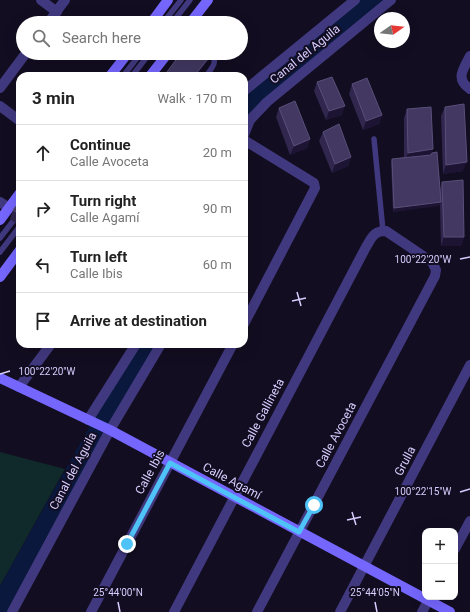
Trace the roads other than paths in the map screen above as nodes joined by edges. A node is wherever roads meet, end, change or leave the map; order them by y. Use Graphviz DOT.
graph roads {
  1 [pos="41,0"];
  2 [pos="65,0"];
  3 [pos="168,0"];
  4 [pos="181,0"];
  5 [pos="190,0"];
  6 [pos="208,0"];
  7 [pos="354,0"];
  8 [pos="391,0"];
  9 [pos="342,5"];
  10 [pos="57,12"];
  11 [pos="54,16"];
  12 [pos="156,16"];
  13 [pos="168,16"];
  14 [pos="177,16"];
  15 [pos="195,16"];
  16 [pos="470,56"];
  17 [pos="21,60"];
  18 [pos="123,60"];
  19 [pos="136,60"];
  20 [pos="145,60"];
  21 [pos="163,60"];
  22 [pos="215,60"];
  23 [pos="113,72"];
  24 [pos="126,72"];
  25 [pos="135,72"];
  26 [pos="153,72"];
  27 [pos="209,72"];
  28 [pos="248,87"];
  29 [pos="0,88"];
  30 [pos="468,88"];
  31 [pos="0,106"];
  32 [pos="16,119"];
  33 [pos="248,125"];
  34 [pos="374,138"];
  35 [pos="248,142"];
  36 [pos="16,199"];
  37 [pos="0,202"];
  38 [pos="9,208"];
  39 [pos="16,217"];
  40 [pos="0,220"];
  41 [pos="16,231"];
  42 [pos="382,231"];
  43 [pos="0,238"];
  44 [pos="0,252"];
  45 [pos="16,255"];
  46 [pos="0,277"];
  47 [pos="248,316"];
  48 [pos="48,348"];
  49 [pos="134,348"];
  50 [pos="158,348"];
  51 [pos="231,348"];
  52 [pos="470,365"];
  53 [pos="0,378"];
  54 [pos="19,387"];
  55 [pos="90,421"];
  56 [pos="107,429"];
  57 [pos="170,463"];
  58 [pos="234,496"];
  59 [pos="470,521"];
  60 [pos="299,532"];
  61 [pos="458,543"];
  62 [pos="364,566"];
  63 [pos="422,595"];
  64 [pos="428,600"];
  65 [pos="431,600"];
  66 [pos="12,612"];
  67 [pos="91,612"];
  68 [pos="174,612"];
  69 [pos="257,612"];
  70 [pos="340,612"];
  71 [pos="422,612"];
  72 [pos="450,612"];
  1 -- 10 [label="street"];
  2 -- 10 [label="street"];
  3 -- 12 [label="street"];
  4 -- 13 [label="lane"];
  5 -- 14 [label="lane"];
  6 -- 15 [label="street"];
  7 -- 9 [label="street"];
  8 -- 33 [label="street, Canal del Aguila"];
  9 -- 28 [label="street"];
  10 -- 11 [label="street"];
  16 -- 30 [label="street"];
  17 -- 29 [label="street"];
  18 -- 23 [label="street"];
  19 -- 24 [label="lane"];
  20 -- 25 [label="lane"];
  21 -- 26 [label="street"];
  22 -- 27 [label="lane"];
  31 -- 32 [label="street"];
  34 -- 42 [label="lane"];
  35 -- 47 [label="street"];
  36 -- 38 [label="street"];
  37 -- 38 [label="street"];
  38 -- 40 [label="street"];
  39 -- 43 [label="lane"];
  41 -- 44 [label="lane"];
  42 -- 58 [label="street, Calle Gallineta"];
  42 -- 60 [label="street, Calle Avoceta"];
  45 -- 46 [label="street"];
  48 -- 54 [label="street"];
  49 -- 55 [label="street"];
  50 -- 56 [label="street, Canal del Aguila"];
  51 -- 57 [label="street, Calle Ibis"];
  52 -- 62 [label="street, Grulla"];
  53 -- 54 [label="street, Calle Agamí"];
  54 -- 55 [label="street, Calle Agamí"];
  55 -- 56 [label="street, Calle Agamí"];
  56 -- 57 [label="street, Calle Agamí"];
  56 -- 66 [label="street, Canal del Aguila"];
  57 -- 58 [label="street, Calle Agamí"];
  57 -- 67 [label="street, Calle Ibis"];
  58 -- 60 [label="street, Calle Agamí"];
  58 -- 68 [label="street, Calle Gallineta"];
  59 -- 61 [label="street"];
  60 -- 62 [label="street, Calle Agamí"];
  60 -- 69 [label="street, Calle Avoceta"];
  62 -- 63 [label="street, Calle Agamí"];
  62 -- 70 [label="street, Grulla"];
  64 -- 71 [label="street"];
  65 -- 72 [label="street, Calle Agamí"];
}
